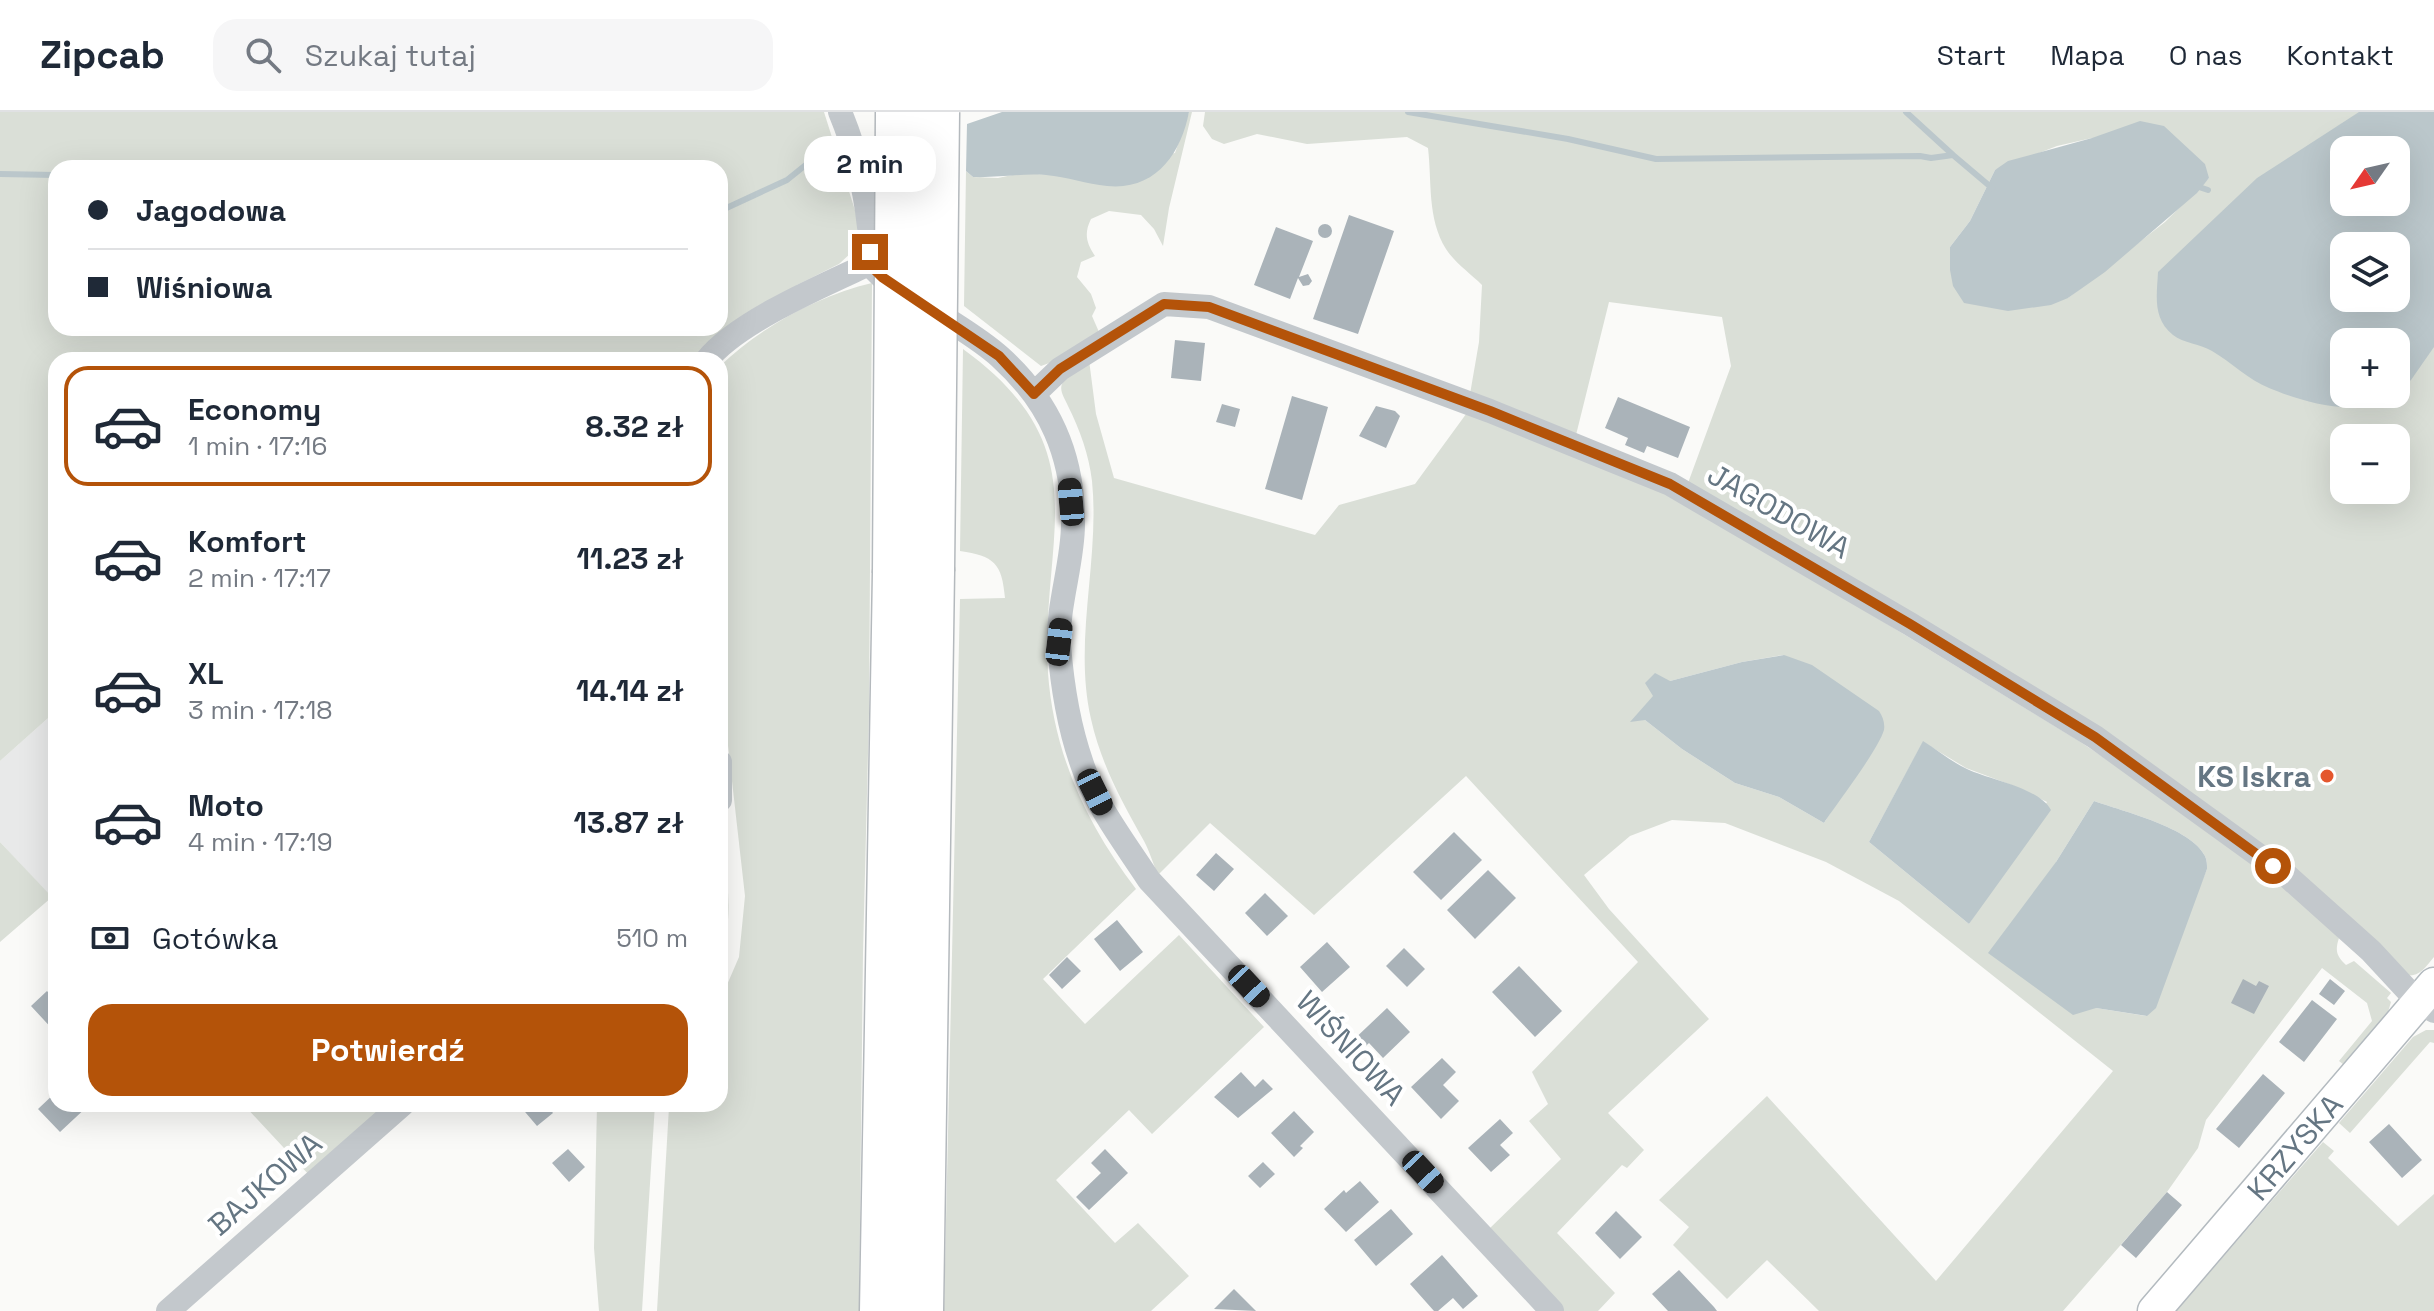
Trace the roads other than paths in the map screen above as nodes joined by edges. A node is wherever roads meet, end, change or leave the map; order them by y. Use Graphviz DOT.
graph roads {
  1 [pos="840,112"];
  2 [pos="897,112"];
  3 [pos="938,112"];
  4 [pos="869,264"];
  5 [pos="715,352"];
  6 [pos="1034,394"];
  7 [pos="914,572"];
  8 [pos="2429,998"];
  9 [pos="394,1112"];
  10 [pos="168,1311"];
  11 [pos="881,1311"];
  12 [pos="922,1311"];
  13 [pos="1552,1311"];
  14 [pos="2154,1311"];
  1 -- 4 [label="street"];
  2 -- 7 [label="highway, bridge"];
  3 -- 7 [label="highway, bridge"];
  4 -- 5 [label="street"];
  4 -- 6 [label="street, WIŚNIOWA"];
  6 -- 8 [label="street, JAGODOWA"];
  6 -- 13 [label="street, WIŚNIOWA"];
  7 -- 11 [label="highway"];
  7 -- 12 [label="highway"];
  8 -- 14 [label="street, KRZYSKA"];
  9 -- 10 [label="street, BAJKOWA"];
}
